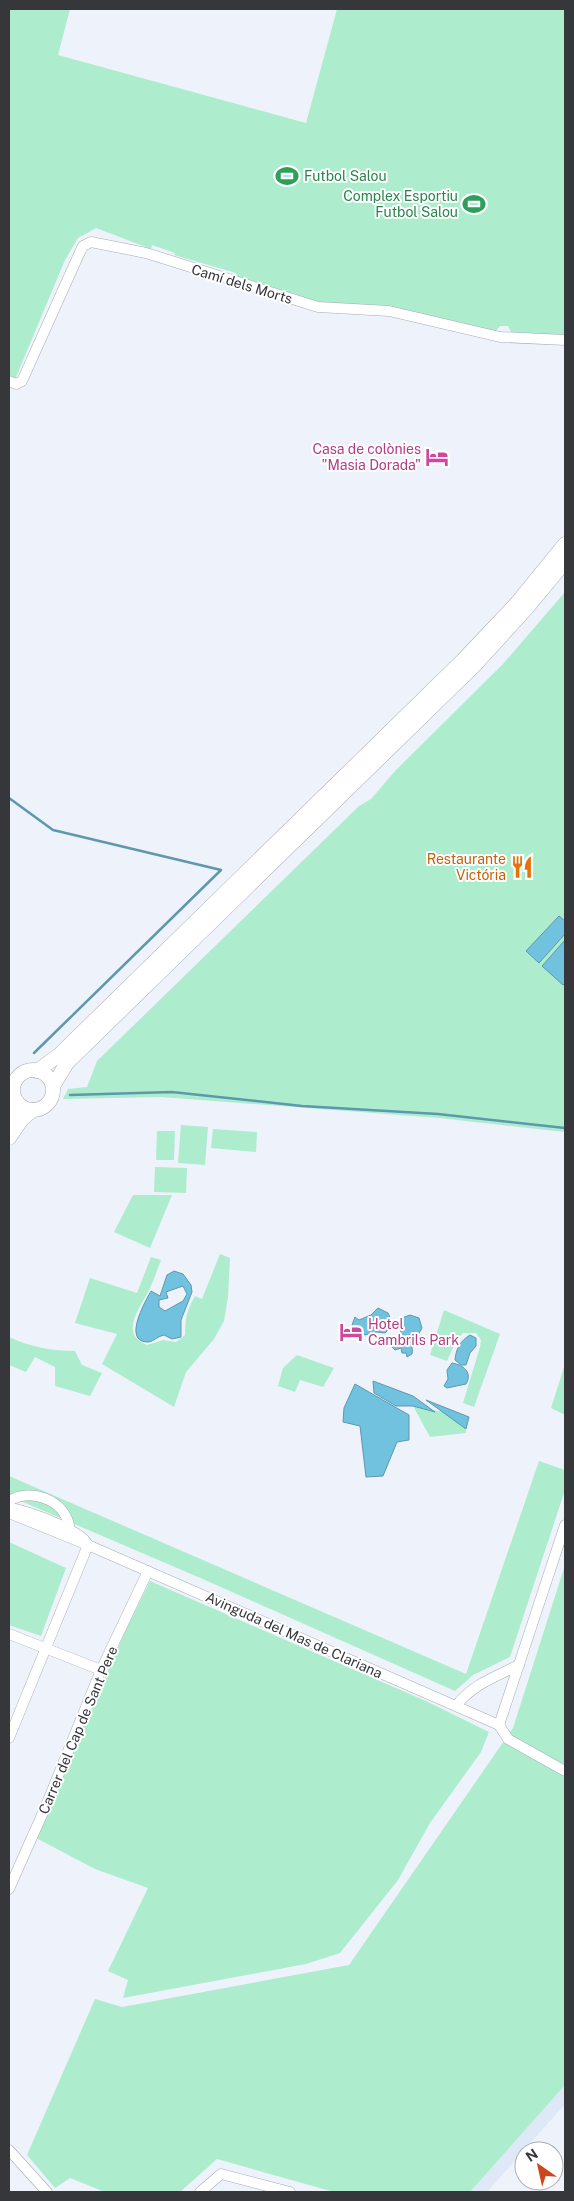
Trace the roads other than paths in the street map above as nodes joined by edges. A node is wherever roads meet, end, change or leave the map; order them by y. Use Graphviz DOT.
graph roads {
  1 [pos="565,340"];
  2 [pos="9,381"];
  3 [pos="565,544"];
  4 [pos="565,562"];
  5 [pos="37,1071"];
  6 [pos="15,1079"];
  7 [pos="53,1086"];
  8 [pos="13,1096"];
  9 [pos="33,1110"];
  10 [pos="9,1117"];
  11 [pos="9,1138"];
  12 [pos="9,1501"];
  13 [pos="9,1508"];
  14 [pos="9,1513"];
  15 [pos="24,1520"];
  16 [pos="565,1525"];
  17 [pos="66,1528"];
  18 [pos="88,1545"];
  19 [pos="148,1572"];
  20 [pos="9,1634"];
  21 [pos="45,1649"];
  22 [pos="519,1665"];
  23 [pos="101,1670"];
  24 [pos="499,1674"];
  25 [pos="510,1692"];
  26 [pos="456,1706"];
  27 [pos="500,1726"];
  28 [pos="9,1738"];
  29 [pos="565,1771"];
  30 [pos="9,1888"];
  31 [pos="9,2150"];
  32 [pos="47,2192"];
  33 [pos="200,2192"];
  34 [pos="290,2192"];
  1 -- 2 [label="street, Camí dels Morts"];
  3 -- 5 [label="street"];
  4 -- 7 [label="street"];
  5 -- 6 [label="street"];
  5 -- 7 [label="street"];
  6 -- 8 [label="street"];
  7 -- 9 [label="street"];
  8 -- 9 [label="street"];
  8 -- 10 [label="street"];
  9 -- 11 [label="street"];
  12 -- 17 [label="street"];
  13 -- 17 [label="street, Avinguda del Mas de Clariana"];
  14 -- 15 [label="street, Avinguda del Mas de Clariana"];
  15 -- 17 [label="street, Avinguda del Mas de Clariana"];
  15 -- 18 [label="street, Avinguda del Mas de Clariana"];
  16 -- 22 [label="street"];
  17 -- 18 [label="street, Avinguda del Mas de Clariana"];
  18 -- 19 [label="street, Avinguda del Mas de Clariana"];
  18 -- 21 [label="street"];
  19 -- 23 [label="street, Carrer del Cap de Sant Pere"];
  19 -- 26 [label="street, Avinguda del Mas de Clariana"];
  20 -- 21 [label="street"];
  21 -- 23 [label="street"];
  21 -- 28 [label="street"];
  22 -- 24 [label="street"];
  22 -- 25 [label="street"];
  23 -- 30 [label="street, Carrer del Cap de Sant Pere"];
  24 -- 25 [label="street"];
  24 -- 26 [label="street"];
  25 -- 27 [label="street"];
  26 -- 27 [label="street, Avinguda del Mas de Clariana"];
  27 -- 29 [label="street"];
  31 -- 32 [label="street"];
  33 -- 34 [label="street"];
}
